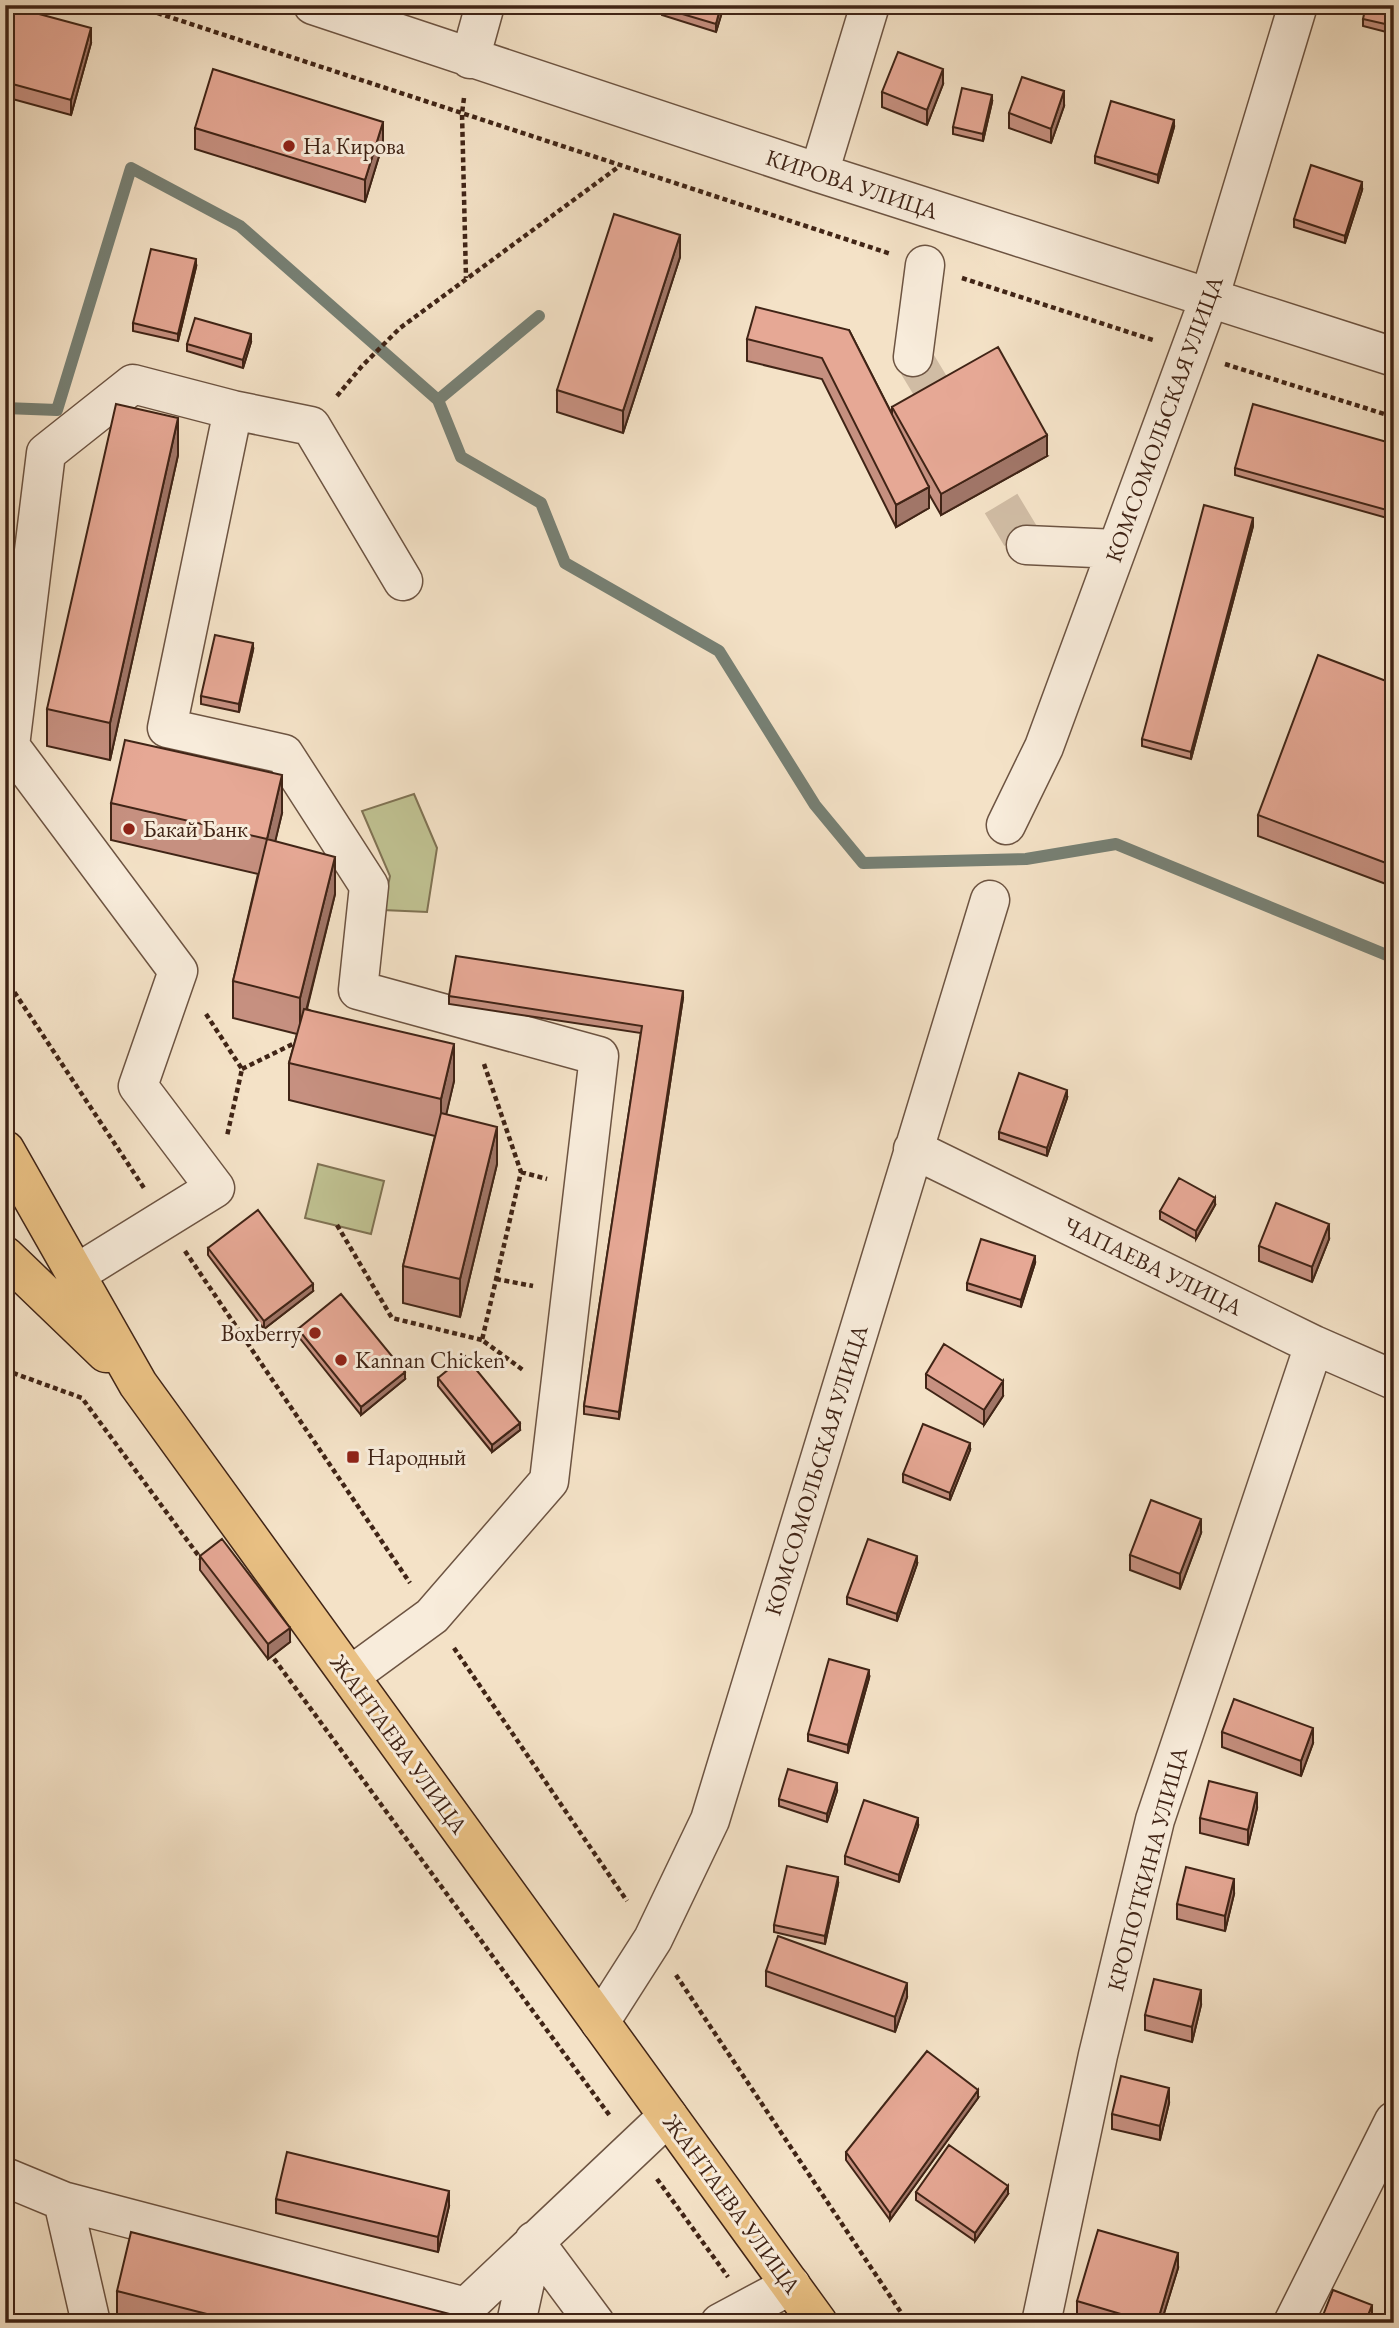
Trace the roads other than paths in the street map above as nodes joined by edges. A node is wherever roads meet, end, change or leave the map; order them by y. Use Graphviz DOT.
graph roads {
  1 [pos="313,5"];
  2 [pos="485,5"];
  3 [pos="870,5"];
  4 [pos="1298,5"];
  5 [pos="470,59"];
  6 [pos="819,173"];
  7 [pos="925,265"];
  8 [pos="1209,299"];
  9 [pos="1394,357"];
  10 [pos="913,358"];
  11 [pos="233,410"];
  12 [pos="1026,545"];
  13 [pos="1117,548"];
  14 [pos="403,582"];
  15 [pos="8,756"];
  16 [pos="1006,825"];
  17 [pos="990,900"];
  18 [pos="913,1149"];
  19 [pos="5,1150"];
  20 [pos="5,1256"];
  21 [pos="76,1274"];
  22 [pos="1314,1345"];
  23 [pos="1394,1380"];
  24 [pos="138,1384"];
  25 [pos="350,1676"];
  26 [pos="600,2022"];
  27 [pos="668,2116"];
  28 [pos="1394,2121"];
  29 [pos="5,2177"];
  30 [pos="62,2201"];
  31 [pos="534,2241"];
  32 [pos="791,2285"];
  33 [pos="736,2315"];
  34 [pos="91,2323"];
  35 [pos="516,2323"];
  36 [pos="595,2323"];
  37 [pos="818,2323"];
  38 [pos="1041,2323"];
  39 [pos="1293,2323"];
  1 -- 5 [label="street, КИРОВА УЛИЦА"];
  2 -- 5 [label="street"];
  3 -- 6 [label="street"];
  4 -- 8 [label="street, КОМСОМОЛЬСКАЯ УЛИЦА"];
  5 -- 6 [label="street, КИРОВА УЛИЦА"];
  6 -- 8 [label="street, КИРОВА УЛИЦА"];
  7 -- 10 [label="street"];
  8 -- 9 [label="street, КИРОВА УЛИЦА"];
  8 -- 13 [label="street, КОМСОМОЛЬСКАЯ УЛИЦА"];
  11 -- 14 [label="street"];
  11 -- 15 [label="street"];
  11 -- 25 [label="street"];
  12 -- 13 [label="street"];
  13 -- 16 [label="street, КОМСОМОЛЬСКАЯ УЛИЦА"];
  15 -- 21 [label="street"];
  17 -- 18 [label="street, КОМСОМОЛЬСКАЯ УЛИЦА"];
  18 -- 22 [label="street, ЧАПАЕВА УЛИЦА"];
  18 -- 26 [label="street, КОМСОМОЛЬСКАЯ УЛИЦА"];
  19 -- 21 [label="main road, ЖАНТАЕВА УЛИЦА"];
  20 -- 24 [label="main road"];
  21 -- 24 [label="main road, ЖАНТАЕВА УЛИЦА"];
  22 -- 23 [label="street, ЧАПАЕВА УЛИЦА"];
  22 -- 38 [label="street, КРОПОТКИНА УЛИЦА"];
  24 -- 25 [label="main road, ЖАНТАЕВА УЛИЦА"];
  25 -- 26 [label="main road, ЖАНТАЕВА УЛИЦА"];
  26 -- 27 [label="main road, ЖАНТАЕВА УЛИЦА"];
  27 -- 31 [label="street"];
  27 -- 32 [label="main road, ЖАНТАЕВА УЛИЦА"];
  28 -- 39 [label="street"];
  29 -- 30 [label="street"];
  30 -- 31 [label="street"];
  30 -- 34 [label="street"];
  31 -- 35 [label="street"];
  31 -- 36 [label="street"];
  32 -- 33 [label="street"];
  32 -- 37 [label="main road, ЖАНТАЕВА УЛИЦА"];
}
